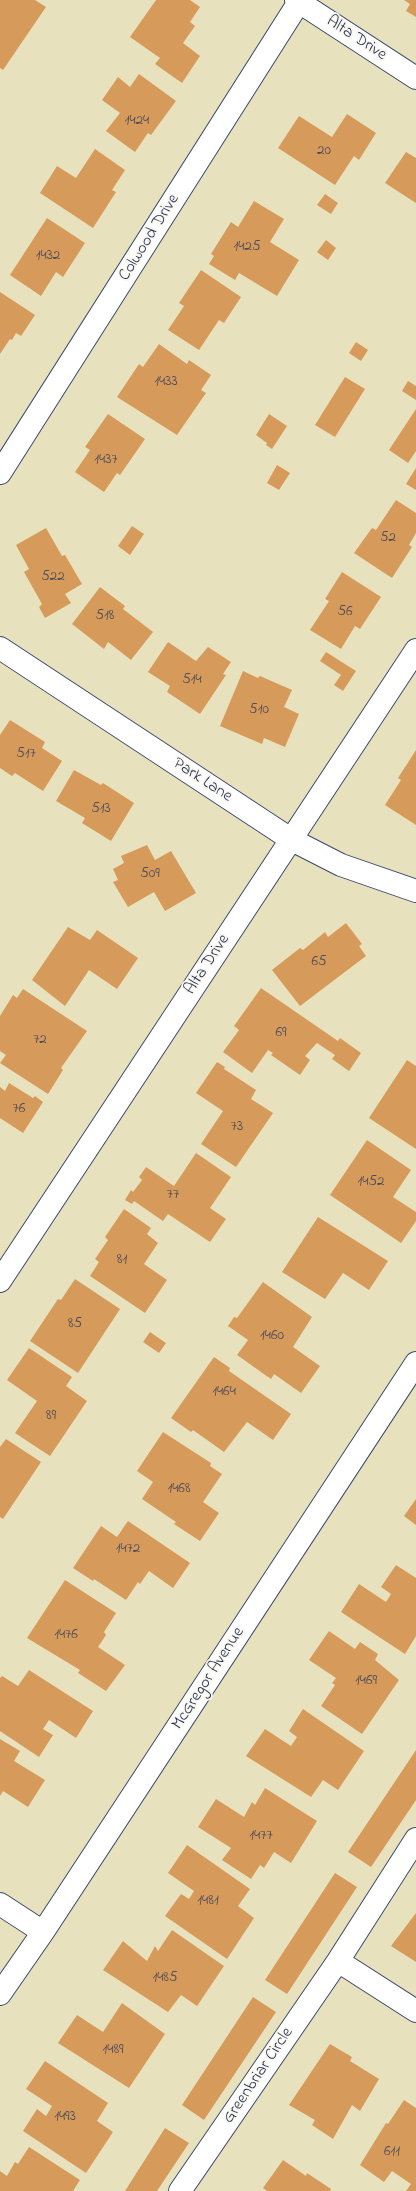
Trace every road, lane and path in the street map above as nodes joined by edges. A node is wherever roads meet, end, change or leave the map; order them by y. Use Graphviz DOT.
graph roads {
  1 [pos="298,1"];
  2 [pos="416,78"];
  3 [pos="0,473"];
  4 [pos="0,648"];
  5 [pos="416,650"];
  6 [pos="292,840"];
  7 [pos="416,892"];
  8 [pos="0,1281"];
  9 [pos="416,1363"];
  10 [pos="416,1839"];
  11 [pos="0,1904"];
  12 [pos="43,1932"];
  13 [pos="338,1961"];
  14 [pos="0,1994"];
  15 [pos="416,2011"];
  16 [pos="180,2191"];
  1 -- 2 [label="street, Alta Drive"];
  1 -- 3 [label="street, Colwood Drive"];
  4 -- 6 [label="street, Park Lane"];
  5 -- 6 [label="street, Alta Drive"];
  6 -- 7 [label="street, Park Lane"];
  6 -- 8 [label="street, Alta Drive"];
  9 -- 12 [label="street, McGregor Avenue"];
  10 -- 13 [label="street, Greenbriar Circle"];
  11 -- 12 [label="street"];
  12 -- 14 [label="street, McGregor Avenue"];
  13 -- 15 [label="street"];
  13 -- 16 [label="street, Greenbriar Circle"];
}
